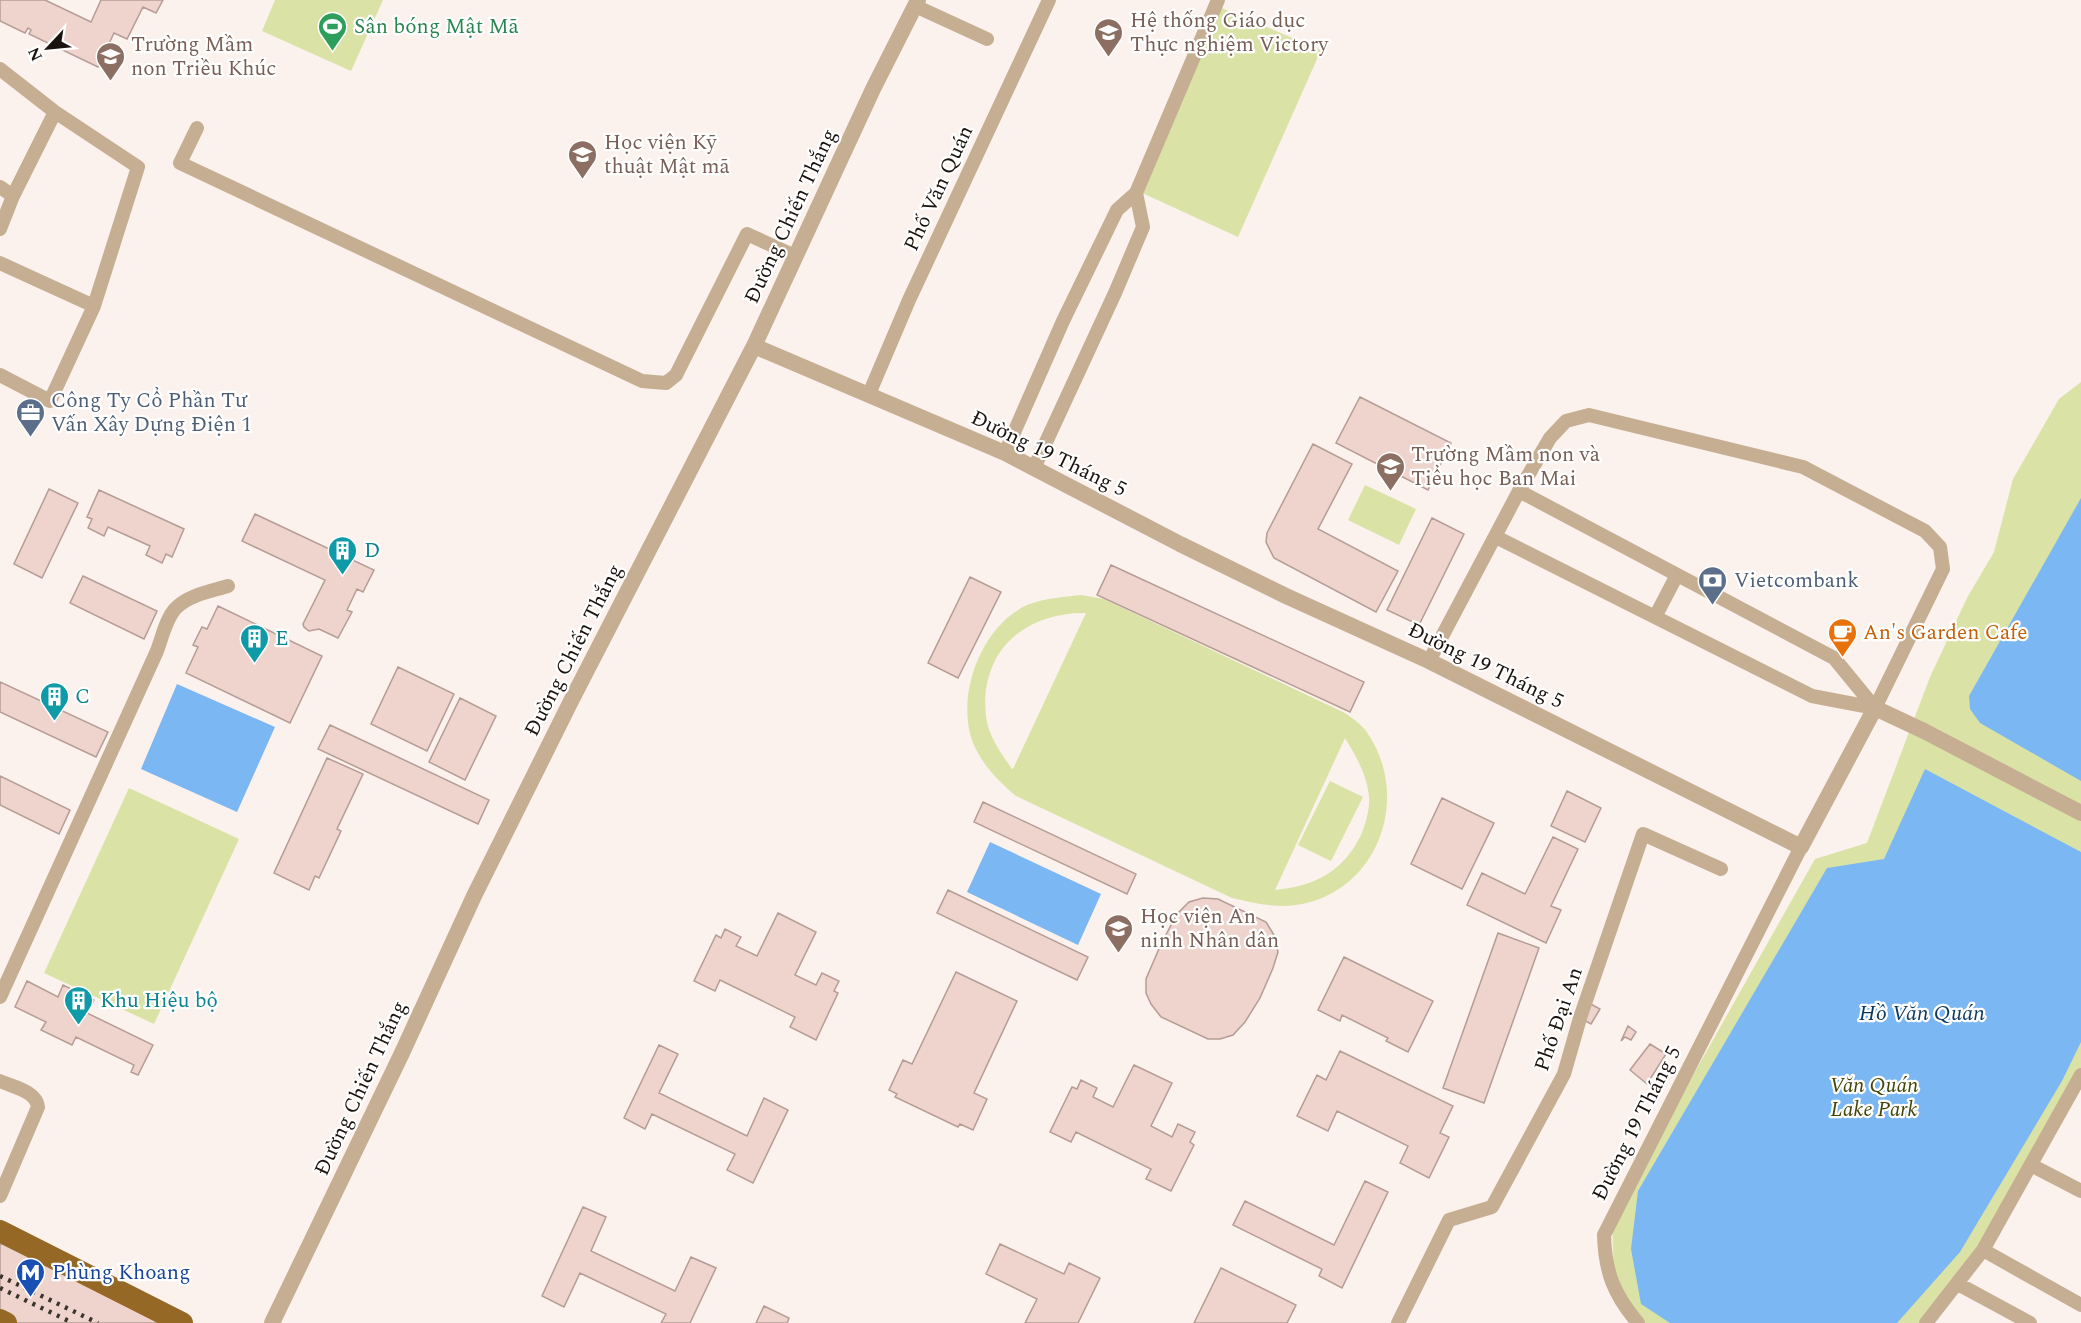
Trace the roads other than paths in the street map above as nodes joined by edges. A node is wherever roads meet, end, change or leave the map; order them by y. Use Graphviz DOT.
graph roads {
  1 [pos="1049,0"];
  2 [pos="1218,0"];
  3 [pos="916,3"];
  4 [pos="987,39"];
  5 [pos="0,69"];
  6 [pos="55,112"];
  7 [pos="197,128"];
  8 [pos="0,187"];
  9 [pos="1136,193"];
  10 [pos="13,196"];
  11 [pos="0,230"];
  12 [pos="795,256"];
  13 [pos="0,263"];
  14 [pos="94,306"];
  15 [pos="754,346"];
  16 [pos="0,375"];
  17 [pos="869,394"];
  18 [pos="1005,453"];
  19 [pos="1034,468"];
  20 [pos="1519,491"];
  21 [pos="1496,537"];
  22 [pos="1677,575"];
  23 [pos="228,586"];
  24 [pos="1655,617"];
  25 [pos="1429,661"];
  26 [pos="1875,708"];
  27 [pos="2081,813"];
  28 [pos="1801,847"];
  29 [pos="1721,869"];
  30 [pos="0,997"];
  31 [pos="2081,1075"];
  32 [pos="0,1081"];
  33 [pos="2077,1090"];
  34 [pos="2031,1165"];
  35 [pos="2081,1191"];
  36 [pos="0,1196"];
  37 [pos="0,1231"];
  38 [pos="1983,1250"];
  39 [pos="1958,1284"];
  40 [pos="2081,1305"];
  41 [pos="0,1320"];
  42 [pos="6,1323"];
  43 [pos="182,1323"];
  44 [pos="272,1323"];
  45 [pos="1398,1323"];
  46 [pos="1638,1323"];
  47 [pos="1926,1323"];
  48 [pos="2030,1323"];
  1 -- 17 [label="street, Phố Văn Quán"];
  2 -- 9 [label="street"];
  3 -- 4 [label="street"];
  3 -- 12 [label="street, Đường Chiến Thắng"];
  5 -- 6 [label="street"];
  6 -- 10 [label="street"];
  6 -- 14 [label="street"];
  7 -- 12 [label="street"];
  8 -- 10 [label="street"];
  9 -- 18 [label="street"];
  9 -- 19 [label="street"];
  10 -- 11 [label="street"];
  12 -- 15 [label="street, Đường Chiến Thắng"];
  13 -- 14 [label="street"];
  14 -- 16 [label="street"];
  15 -- 17 [label="street, Đường 19 Tháng 5"];
  15 -- 44 [label="street, Đường Chiến Thắng"];
  17 -- 18 [label="street, Đường 19 Tháng 5"];
  18 -- 19 [label="street, Đường 19 Tháng 5"];
  19 -- 25 [label="street, Đường 19 Tháng 5"];
  20 -- 21 [label="street"];
  20 -- 22 [label="street"];
  20 -- 26 [label="street"];
  21 -- 24 [label="street"];
  21 -- 25 [label="street"];
  22 -- 24 [label="street"];
  22 -- 26 [label="street"];
  23 -- 30 [label="street"];
  24 -- 26 [label="street"];
  25 -- 28 [label="street, Đường 19 Tháng 5"];
  26 -- 27 [label="street"];
  26 -- 28 [label="street"];
  28 -- 46 [label="street, Đường 19 Tháng 5"];
  29 -- 45 [label="street, Phố Đại An"];
  31 -- 33 [label="street"];
  32 -- 36 [label="street"];
  33 -- 34 [label="street"];
  34 -- 35 [label="street"];
  34 -- 38 [label="street"];
  37 -- 43 [label="highway"];
  38 -- 39 [label="street"];
  38 -- 40 [label="street"];
  39 -- 47 [label="street"];
  39 -- 48 [label="street"];
  41 -- 42 [label="highway"];
}
